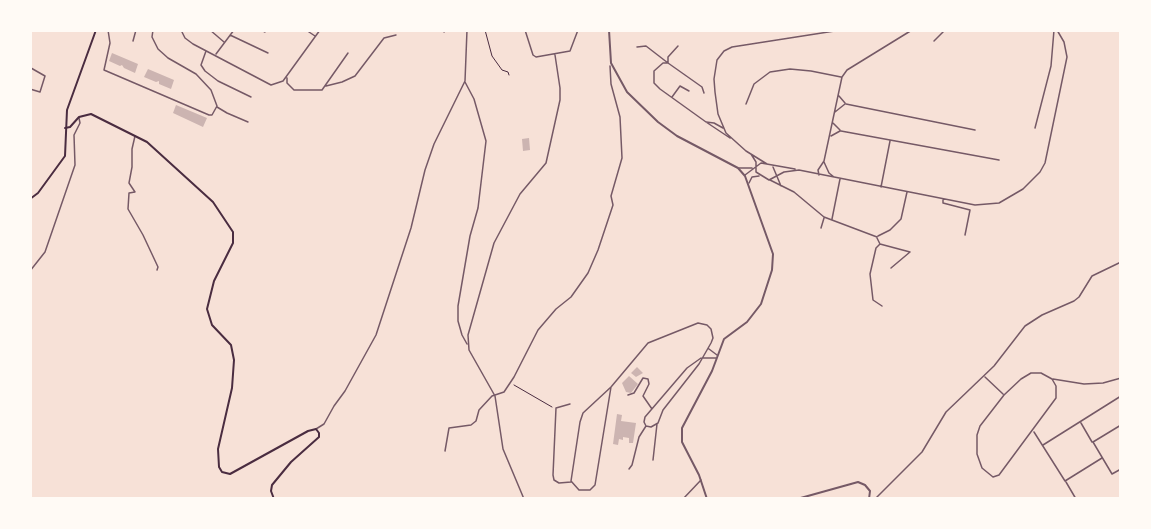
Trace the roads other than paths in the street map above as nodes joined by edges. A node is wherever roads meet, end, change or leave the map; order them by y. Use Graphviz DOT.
graph roads {
  1 [pos="108,30"];
  2 [pos="136,30"];
  3 [pos="153,30"];
  4 [pos="181,30"];
  5 [pos="210,30"];
  6 [pos="234,30"];
  7 [pos="261,30"];
  8 [pos="306,30"];
  9 [pos="320,30"];
  10 [pos="442,30"];
  11 [pos="447,30"];
  12 [pos="467,30"];
  13 [pos="525,30"];
  14 [pos="578,30"];
  15 [pos="609,30"];
  16 [pos="841,30"];
  17 [pos="912,30"];
  18 [pos="945,30"];
  19 [pos="1055,30"];
  20 [pos="94,31"];
  21 [pos="265,32"];
  22 [pos="396,34"];
  23 [pos="230,35"];
  24 [pos="316,36"];
  25 [pos="133,41"];
  26 [pos="934,41"];
  27 [pos="224,42"];
  28 [pos="678,46"];
  29 [pos="637,47"];
  30 [pos="206,51"];
  31 [pos="268,53"];
  32 [pos="348,53"];
  33 [pos="216,55"];
  34 [pos="555,55"];
  35 [pos="611,63"];
  36 [pos="668,63"];
  37 [pos="31,68"];
  38 [pos="286,77"];
  39 [pos="842,77"];
  40 [pos="465,81"];
  41 [pos="326,86"];
  42 [pos="30,89"];
  43 [pos="689,91"];
  44 [pos="704,93"];
  45 [pos="838,94"];
  46 [pos="251,97"];
  47 [pos="671,98"];
  48 [pos="746,104"];
  49 [pos="846,104"];
  50 [pos="217,106"];
  51 [pos="834,112"];
  52 [pos="718,114"];
  53 [pos="79,117"];
  54 [pos="248,122"];
  55 [pos="706,122"];
  56 [pos="714,123"];
  57 [pos="833,123"];
  58 [pos="65,128"];
  59 [pos="724,128"];
  60 [pos="1035,128"];
  61 [pos="975,130"];
  62 [pos="841,131"];
  63 [pos="136,136"];
  64 [pos="830,136"];
  65 [pos="731,139"];
  66 [pos="890,140"];
  67 [pos="751,154"];
  68 [pos="999,160"];
  69 [pos="824,161"];
  70 [pos="767,164"];
  71 [pos="773,166"];
  72 [pos="754,167"];
  73 [pos="820,167"];
  74 [pos="738,168"];
  75 [pos="799,170"];
  76 [pos="818,170"];
  77 [pos="827,170"];
  78 [pos="809,173"];
  79 [pos="777,175"];
  80 [pos="745,176"];
  81 [pos="755,176"];
  82 [pos="760,176"];
  83 [pos="820,176"];
  84 [pos="835,177"];
  85 [pos="840,178"];
  86 [pos="769,180"];
  87 [pos="749,184"];
  88 [pos="782,187"];
  89 [pos="881,187"];
  90 [pos="907,192"];
  91 [pos="30,199"];
  92 [pos="944,199"];
  93 [pos="824,217"];
  94 [pos="832,220"];
  95 [pos="821,228"];
  96 [pos="965,235"];
  97 [pos="877,237"];
  98 [pos="880,244"];
  99 [pos="1121,262"];
  100 [pos="891,268"];
  101 [pos="157,270"];
  102 [pos="30,271"];
  103 [pos="882,306"];
  104 [pos="467,344"];
  105 [pos="709,348"];
  106 [pos="705,353"];
  107 [pos="716,356"];
  108 [pos="702,358"];
  109 [pos="709,359"];
  110 [pos="688,366"];
  111 [pos="714,366"];
  112 [pos="693,371"];
  113 [pos="984,376"];
  114 [pos="1121,378"];
  115 [pos="1052,379"];
  116 [pos="611,387"];
  117 [pos="628,395"];
  118 [pos="1004,395"];
  119 [pos="495,396"];
  120 [pos="1121,396"];
  121 [pos="570,404"];
  122 [pos="652,409"];
  123 [pos="1080,422"];
  124 [pos="658,423"];
  125 [pos="1121,425"];
  126 [pos="646,426"];
  127 [pos="316,429"];
  128 [pos="1033,431"];
  129 [pos="1093,442"];
  130 [pos="1042,445"];
  131 [pos="445,451"];
  132 [pos="1102,458"];
  133 [pos="653,460"];
  134 [pos="629,469"];
  135 [pos="1121,469"];
  136 [pos="701,480"];
  137 [pos="1065,481"];
  138 [pos="571,482"];
  139 [pos="274,499"];
  140 [pos="524,499"];
  141 [pos="683,499"];
  142 [pos="706,499"];
  143 [pos="797,499"];
  144 [pos="869,499"];
  145 [pos="875,499"];
  146 [pos="1076,499"];
  1 -- 50 [label="street"];
  2 -- 25 [label="street"];
  3 -- 50 [label="street"];
  4 -- 30 [label="street"];
  5 -- 27 [label="street"];
  6 -- 23 [label="street"];
  7 -- 21 [label="street"];
  8 -- 24 [label="street"];
  9 -- 24 [label="street"];
  10 -- 11 [label="street"];
  12 -- 40 [label="street"];
  13 -- 34 [label="street"];
  14 -- 34 [label="street"];
  15 -- 35 [label="street"];
  16 -- 52 [label="street"];
  17 -- 39 [label="street"];
  18 -- 26 [label="street"];
  19 -- 60 [label="street"];
  19 -- 92 [label="street"];
  20 -- 58 [label="main road"];
  22 -- 41 [label="street"];
  23 -- 27 [label="street"];
  23 -- 31 [label="street"];
  24 -- 38 [label="street"];
  27 -- 33 [label="street"];
  28 -- 36 [label="street"];
  29 -- 36 [label="street"];
  30 -- 33 [label="street"];
  30 -- 46 [label="street"];
  32 -- 41 [label="street"];
  33 -- 38 [label="street"];
  34 -- 104 [label="street"];
  35 -- 74 [label="street"];
  35 -- 119 [label="street"];
  36 -- 44 [label="street"];
  36 -- 47 [label="street"];
  37 -- 42 [label="street"];
  38 -- 41 [label="street"];
  39 -- 45 [label="street"];
  39 -- 48 [label="street"];
  40 -- 104 [label="street"];
  40 -- 127 [label="street"];
  43 -- 47 [label="street"];
  45 -- 49 [label="street"];
  45 -- 51 [label="street"];
  47 -- 55 [label="street"];
  49 -- 51 [label="street"];
  49 -- 61 [label="street"];
  50 -- 54 [label="street"];
  51 -- 57 [label="street"];
  52 -- 56 [label="street"];
  52 -- 59 [label="street"];
  53 -- 58 [label="main road"];
  53 -- 63 [label="main road"];
  53 -- 102 [label="street"];
  55 -- 56 [label="street"];
  55 -- 65 [label="street"];
  56 -- 59 [label="street"];
  57 -- 62 [label="street"];
  57 -- 64 [label="street"];
  58 -- 91 [label="main road"];
  59 -- 65 [label="street"];
  62 -- 64 [label="street"];
  62 -- 66 [label="street"];
  63 -- 101 [label="street"];
  63 -- 127 [label="main road"];
  64 -- 69 [label="street"];
  65 -- 67 [label="street"];
  66 -- 68 [label="street"];
  66 -- 89 [label="street"];
  67 -- 70 [label="street"];
  67 -- 72 [label="street"];
  69 -- 73 [label="street"];
  69 -- 77 [label="street"];
  70 -- 71 [label="street"];
  70 -- 72 [label="street"];
  71 -- 75 [label="street"];
  71 -- 79 [label="street"];
  72 -- 74 [label="street"];
  72 -- 80 [label="street"];
  72 -- 82 [label="street"];
  73 -- 76 [label="street"];
  73 -- 77 [label="street"];
  74 -- 80 [label="street"];
  75 -- 78 [label="street"];
  75 -- 79 [label="street"];
  76 -- 78 [label="street"];
  76 -- 83 [label="street"];
  77 -- 84 [label="street"];
  78 -- 83 [label="street"];
  79 -- 86 [label="street"];
  79 -- 88 [label="street"];
  80 -- 81 [label="street"];
  80 -- 87 [label="street"];
  81 -- 82 [label="street"];
  81 -- 87 [label="street"];
  82 -- 86 [label="street"];
  83 -- 84 [label="street"];
  84 -- 85 [label="street"];
  85 -- 89 [label="street"];
  85 -- 94 [label="street"];
  86 -- 88 [label="street"];
  87 -- 107 [label="street"];
  88 -- 93 [label="street"];
  89 -- 90 [label="street"];
  90 -- 92 [label="street"];
  90 -- 97 [label="street"];
  92 -- 96 [label="street"];
  93 -- 94 [label="street"];
  93 -- 95 [label="street"];
  94 -- 97 [label="street"];
  97 -- 98 [label="street"];
  98 -- 100 [label="street"];
  98 -- 103 [label="street"];
  99 -- 113 [label="street"];
  104 -- 119 [label="street"];
  105 -- 106 [label="street"];
  105 -- 107 [label="street"];
  105 -- 116 [label="street"];
  106 -- 107 [label="street"];
  106 -- 108 [label="street"];
  107 -- 109 [label="street"];
  107 -- 111 [label="street"];
  108 -- 109 [label="street"];
  108 -- 110 [label="street"];
  108 -- 112 [label="street"];
  109 -- 111 [label="street"];
  110 -- 112 [label="street"];
  110 -- 122 [label="street"];
  111 -- 136 [label="street"];
  112 -- 124 [label="street"];
  113 -- 118 [label="street"];
  113 -- 145 [label="street"];
  114 -- 115 [label="street"];
  115 -- 118 [label="street"];
  115 -- 128 [label="street"];
  116 -- 138 [label="street"];
  116 -- 138 [label="street"];
  117 -- 122 [label="street"];
  118 -- 128 [label="street"];
  119 -- 131 [label="street"];
  119 -- 140 [label="street"];
  120 -- 123 [label="street"];
  121 -- 138 [label="street"];
  122 -- 126 [label="street"];
  123 -- 129 [label="street"];
  123 -- 130 [label="street"];
  124 -- 126 [label="street"];
  124 -- 133 [label="street"];
  125 -- 129 [label="street"];
  126 -- 134 [label="street"];
  127 -- 139 [label="main road"];
  128 -- 130 [label="street"];
  129 -- 132 [label="street"];
  130 -- 137 [label="street"];
  132 -- 135 [label="street"];
  132 -- 137 [label="street"];
  136 -- 141 [label="street"];
  136 -- 142 [label="street"];
  137 -- 146 [label="street"];
  143 -- 144 [label="street"];
}
